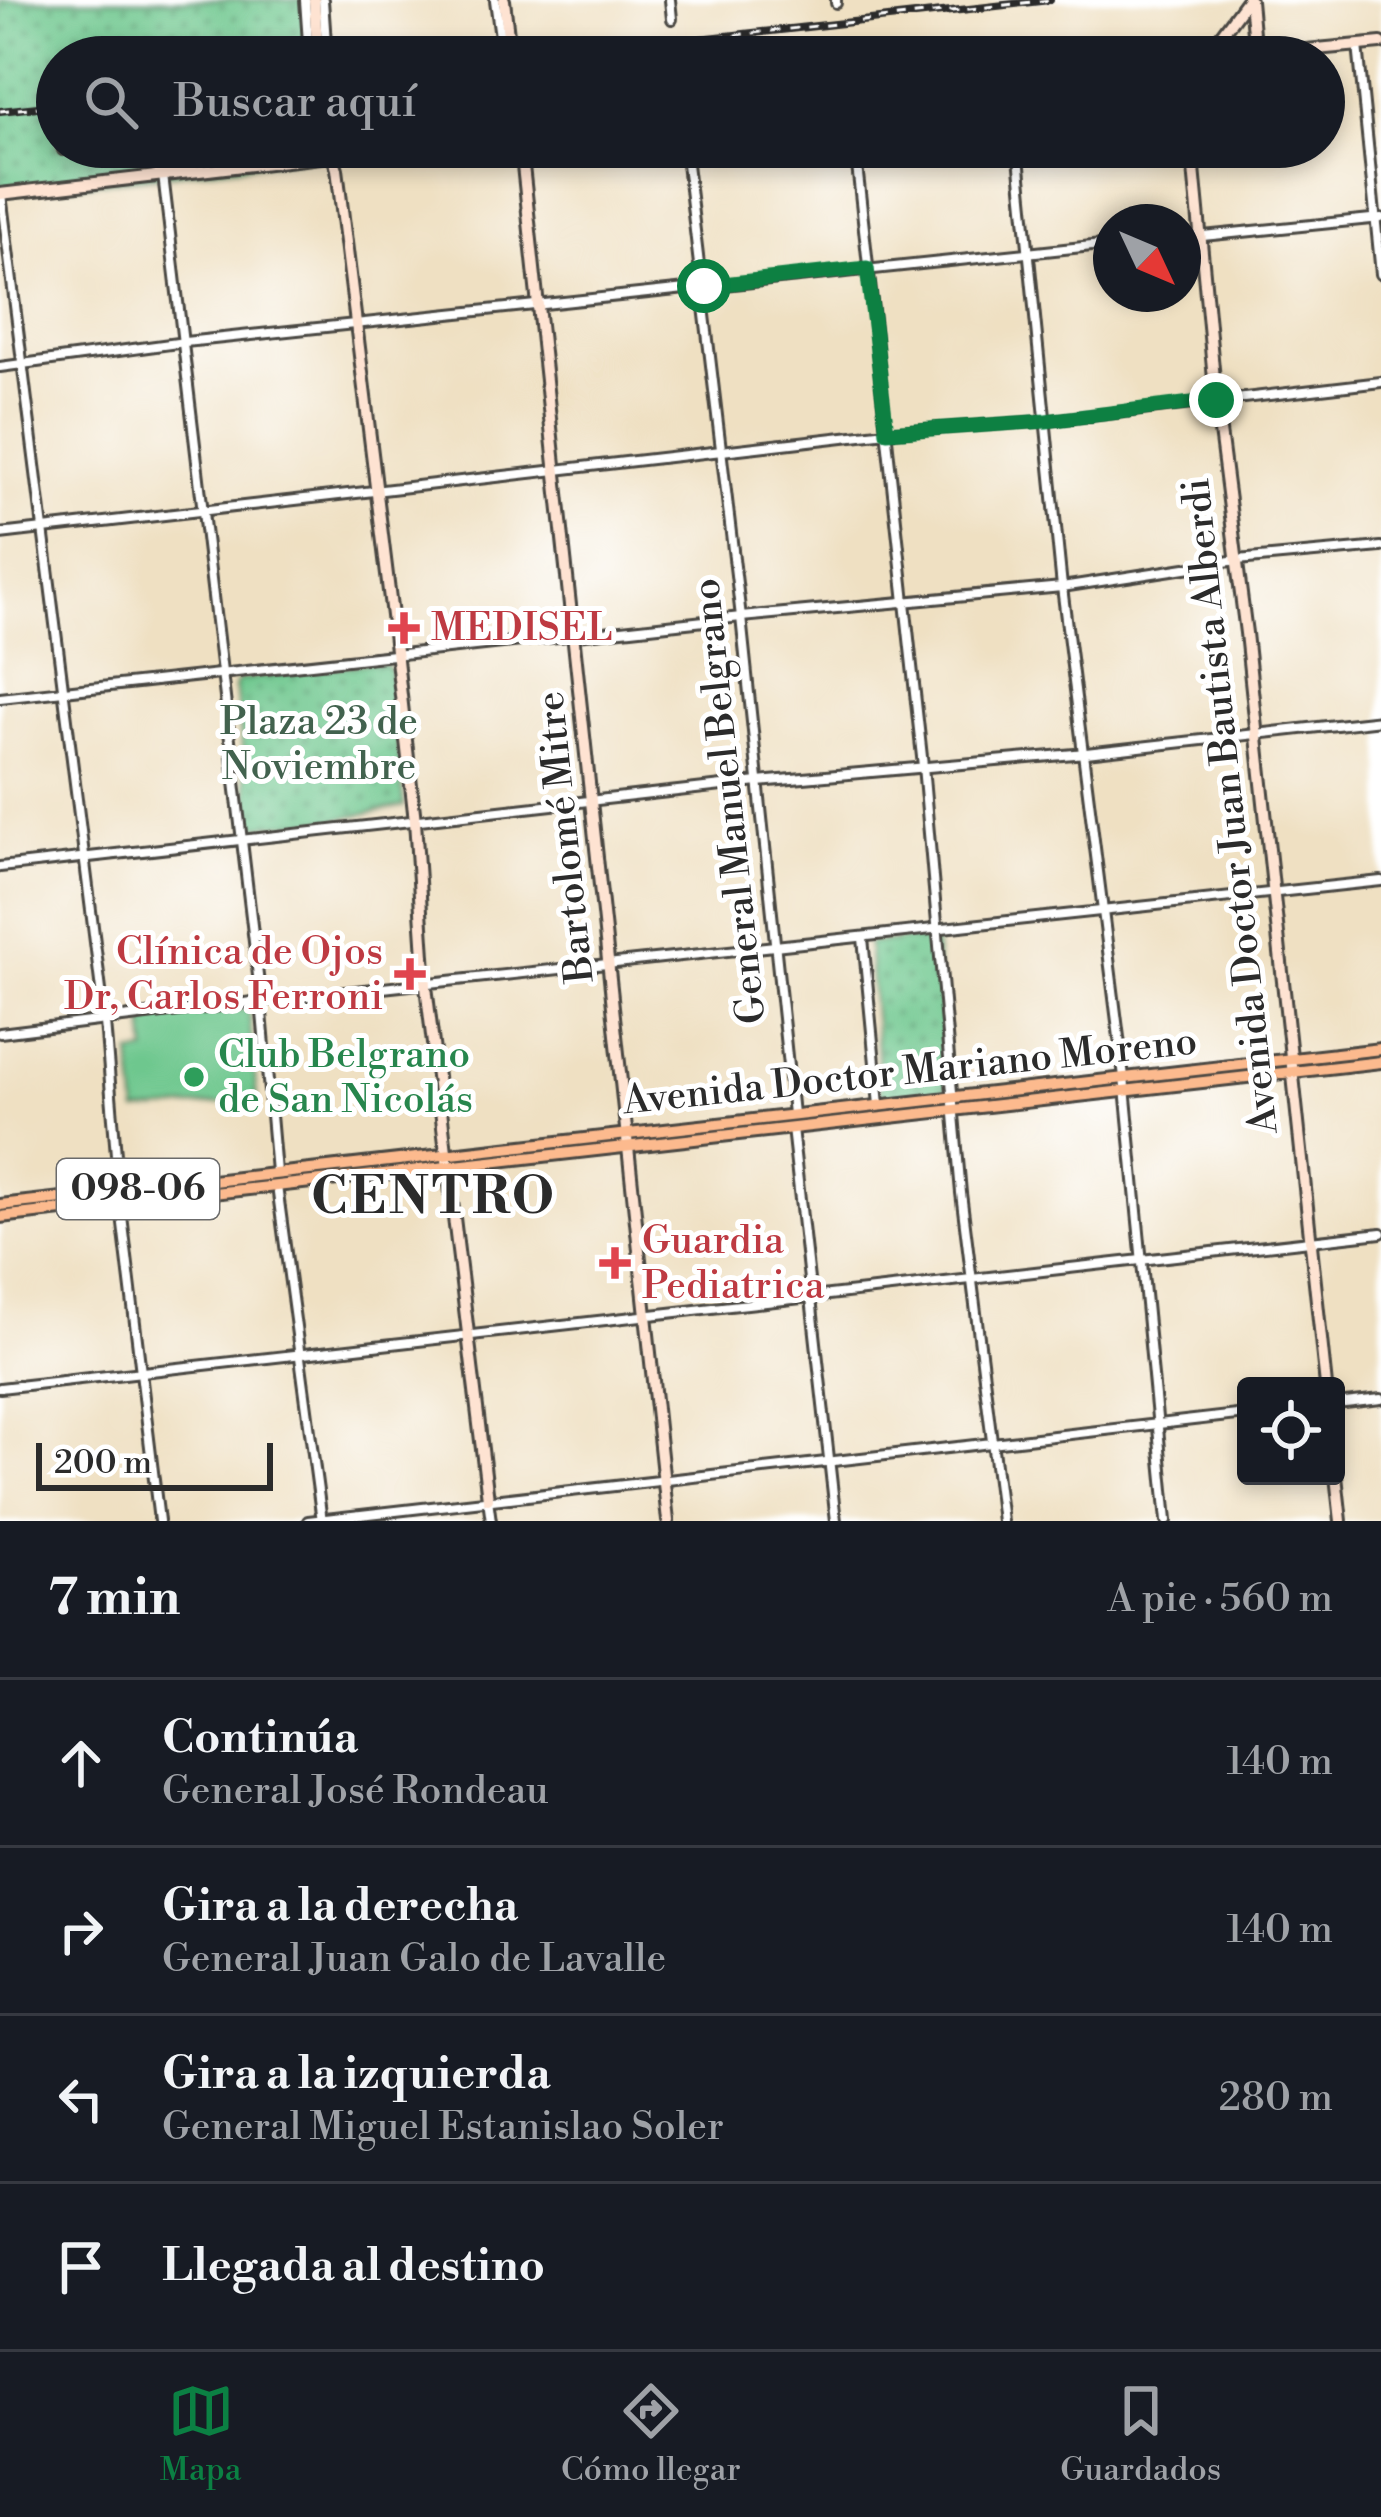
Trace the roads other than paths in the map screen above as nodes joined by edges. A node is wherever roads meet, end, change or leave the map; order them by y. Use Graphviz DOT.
graph roads {
  1 [pos="305,0"];
  2 [pos="319,0"];
  3 [pos="503,0"];
  4 [pos="670,0"];
  5 [pos="1249,0"];
  6 [pos="672,19"];
  7 [pos="508,35"];
  8 [pos="311,36"];
  9 [pos="316,36"];
  10 [pos="324,36"];
  11 [pos="1221,36"];
  12 [pos="1253,36"];
  13 [pos="1381,43"];
  14 [pos="1358,45"];
  15 [pos="1345,46"];
  16 [pos="214,168"];
  17 [pos="338,168"];
  18 [pos="523,168"];
  19 [pos="688,168"];
  20 [pos="856,168"];
  21 [pos="1020,168"];
  22 [pos="1194,168"];
  23 [pos="164,176"];
  24 [pos="1,194"];
  25 [pos="1196,204"];
  26 [pos="1378,218"];
  27 [pos="1201,236"];
  28 [pos="1093,245"];
  29 [pos="1030,250"];
  30 [pos="1201,255"];
  31 [pos="867,268"];
  32 [pos="1381,274"];
  33 [pos="704,286"];
  34 [pos="538,305"];
  35 [pos="357,325"];
  36 [pos="184,342"];
  37 [pos="22,365"];
  38 [pos="0,367"];
  39 [pos="1381,382"];
  40 [pos="1216,400"];
  41 [pos="1046,421"];
  42 [pos="887,432"];
  43 [pos="722,451"];
  44 [pos="557,469"];
  45 [pos="376,490"];
  46 [pos="203,508"];
  47 [pos="42,530"];
  48 [pos="0,534"];
  49 [pos="1381,547"];
  50 [pos="1237,560"];
  51 [pos="1062,587"];
  52 [pos="906,601"];
  53 [pos="741,617"];
  54 [pos="575,634"];
  55 [pos="396,655"];
  56 [pos="222,674"];
  57 [pos="64,692"];
  58 [pos="0,698"];
  59 [pos="1381,719"];
  60 [pos="1257,733"];
  61 [pos="1086,753"];
  62 [pos="923,766"];
  63 [pos="758,782"];
  64 [pos="592,800"];
  65 [pos="415,820"];
  66 [pos="242,841"];
  67 [pos="85,858"];
  68 [pos="0,867"];
  69 [pos="1381,880"];
  70 [pos="1274,893"];
  71 [pos="1105,911"];
  72 [pos="940,930"];
  73 [pos="863,938"];
  74 [pos="776,947"];
  75 [pos="610,963"];
  76 [pos="426,986"];
  77 [pos="261,1001"];
  78 [pos="105,1022"];
  79 [pos="0,1033"];
  80 [pos="1381,1049"];
  81 [pos="1381,1062"];
  82 [pos="1292,1065"];
  83 [pos="1124,1083"];
  84 [pos="954,1104"];
  85 [pos="879,1105"];
  86 [pos="792,1121"];
  87 [pos="627,1140"];
  88 [pos="447,1160"];
  89 [pos="277,1179"];
  90 [pos="120,1197"];
  91 [pos="0,1205"];
  92 [pos="0,1217"];
  93 [pos="1381,1233"];
  94 [pos="1308,1241"];
  95 [pos="1141,1258"];
  96 [pos="971,1276"];
  97 [pos="811,1294"];
  98 [pos="645,1312"];
  99 [pos="468,1336"];
  100 [pos="298,1354"];
  101 [pos="142,1371"];
  102 [pos="1325,1377"];
  103 [pos="0,1388"];
  104 [pos="1381,1399"];
  105 [pos="1345,1403"];
  106 [pos="1237,1415"];
  107 [pos="1156,1424"];
  108 [pos="993,1441"];
  109 [pos="831,1461"];
  110 [pos="664,1480"];
  111 [pos="1337,1485"];
  112 [pos="488,1499"];
  113 [pos="322,1520"];
  114 [pos="159,1521"];
  115 [pos="308,1521"];
  116 [pos="490,1521"];
  117 [pos="668,1521"];
  118 [pos="836,1521"];
  119 [pos="1002,1521"];
  120 [pos="1167,1521"];
  121 [pos="1341,1521"];
  1 -- 8 [label="street"];
  2 -- 9 [label="street"];
  2 -- 10 [label="street"];
  3 -- 7 [label="street"];
  4 -- 6 [label="street"];
  5 -- 11 [label="street"];
  5 -- 12 [label="street"];
  13 -- 14 [label="street"];
  14 -- 15 [label="street"];
  14 -- 26 [label="street"];
  16 -- 23 [label="street"];
  17 -- 35 [label="street"];
  18 -- 34 [label="street, Bartolomé Mitre"];
  19 -- 33 [label="street, General Manuel Belgrano"];
  20 -- 31 [label="street"];
  21 -- 29 [label="street"];
  22 -- 25 [label="street, Avenida Doctor Juan Bautista Alberdi"];
  23 -- 24 [label="street"];
  23 -- 36 [label="street"];
  24 -- 37 [label="street"];
  26 -- 27 [label="street"];
  26 -- 32 [label="street"];
  28 -- 29 [label="street"];
  29 -- 31 [label="street"];
  29 -- 41 [label="street"];
  30 -- 40 [label="street, Avenida Doctor Juan Bautista Alberdi"];
  31 -- 33 [label="street"];
  31 -- 42 [label="street"];
  33 -- 34 [label="street"];
  33 -- 43 [label="street, General Manuel Belgrano"];
  34 -- 35 [label="street"];
  34 -- 44 [label="street, Bartolomé Mitre"];
  35 -- 36 [label="street"];
  35 -- 45 [label="street"];
  36 -- 37 [label="street"];
  36 -- 46 [label="street"];
  37 -- 38 [label="street"];
  37 -- 47 [label="street"];
  39 -- 40 [label="street"];
  40 -- 41 [label="street"];
  40 -- 50 [label="street, Avenida Doctor Juan Bautista Alberdi"];
  41 -- 42 [label="street"];
  41 -- 51 [label="street"];
  42 -- 43 [label="street"];
  42 -- 52 [label="street"];
  43 -- 44 [label="street"];
  43 -- 53 [label="street, General Manuel Belgrano"];
  44 -- 45 [label="street"];
  44 -- 54 [label="street, Bartolomé Mitre"];
  45 -- 46 [label="street"];
  45 -- 55 [label="street"];
  46 -- 47 [label="street"];
  46 -- 56 [label="street"];
  47 -- 48 [label="street"];
  47 -- 57 [label="street"];
  49 -- 50 [label="street"];
  50 -- 51 [label="street"];
  50 -- 60 [label="street, Avenida Doctor Juan Bautista Alberdi"];
  51 -- 52 [label="street"];
  51 -- 61 [label="street"];
  52 -- 53 [label="street"];
  52 -- 62 [label="street"];
  53 -- 54 [label="street"];
  53 -- 63 [label="street, General Manuel Belgrano"];
  54 -- 55 [label="street"];
  54 -- 64 [label="street, Bartolomé Mitre"];
  55 -- 56 [label="street"];
  55 -- 65 [label="street"];
  56 -- 57 [label="street"];
  56 -- 66 [label="street"];
  57 -- 58 [label="street"];
  57 -- 67 [label="street"];
  59 -- 60 [label="street"];
  60 -- 61 [label="street"];
  60 -- 70 [label="street, Avenida Doctor Juan Bautista Alberdi"];
  61 -- 62 [label="street"];
  61 -- 71 [label="street"];
  62 -- 63 [label="street"];
  62 -- 72 [label="street"];
  63 -- 64 [label="street"];
  63 -- 74 [label="street, General Manuel Belgrano"];
  64 -- 65 [label="street"];
  64 -- 75 [label="street, Bartolomé Mitre"];
  65 -- 66 [label="street"];
  65 -- 76 [label="street"];
  66 -- 67 [label="street"];
  66 -- 77 [label="street"];
  67 -- 68 [label="street"];
  67 -- 78 [label="street"];
  69 -- 70 [label="street"];
  70 -- 71 [label="street"];
  70 -- 82 [label="street, Avenida Doctor Juan Bautista Alberdi"];
  71 -- 72 [label="street"];
  71 -- 83 [label="street"];
  72 -- 73 [label="street"];
  72 -- 84 [label="street"];
  73 -- 74 [label="street"];
  73 -- 85 [label="street"];
  74 -- 75 [label="street"];
  74 -- 86 [label="street, General Manuel Belgrano"];
  75 -- 76 [label="street"];
  75 -- 87 [label="street, Bartolomé Mitre"];
  76 -- 77 [label="street"];
  76 -- 88 [label="street"];
  77 -- 78 [label="street"];
  77 -- 89 [label="street"];
  78 -- 79 [label="street"];
  78 -- 90 [label="street"];
  80 -- 82 [label="main road, Avenida Doctor Mariano Moreno / 098-06"];
  81 -- 82 [label="main road, Avenida Doctor Mariano Moreno / 098-06"];
  82 -- 83 [label="main road, Avenida Doctor Mariano Moreno / 098-06"];
  82 -- 94 [label="street, Avenida Doctor Juan Bautista Alberdi"];
  83 -- 84 [label="main road, Avenida Doctor Mariano Moreno / 098-06"];
  83 -- 95 [label="street"];
  84 -- 85 [label="main road, Avenida Doctor Mariano Moreno / 098-06"];
  84 -- 86 [label="main road, Avenida Doctor Mariano Moreno / 098-06"];
  84 -- 96 [label="street"];
  85 -- 86 [label="main road, Avenida Doctor Mariano Moreno / 098-06"];
  86 -- 87 [label="main road, Avenida Doctor Mariano Moreno / 098-06"];
  86 -- 97 [label="street, General Manuel Belgrano"];
  87 -- 88 [label="main road, Avenida Doctor Mariano Moreno / 098-06"];
  87 -- 98 [label="street, Bartolomé Mitre"];
  88 -- 89 [label="main road, 098-06"];
  88 -- 99 [label="street"];
  89 -- 90 [label="main road, 098-06"];
  89 -- 100 [label="street"];
  90 -- 91 [label="main road, 098-06"];
  90 -- 92 [label="main road, 098-06"];
  90 -- 101 [label="street"];
  93 -- 94 [label="street"];
  94 -- 95 [label="street"];
  94 -- 102 [label="street, Avenida Doctor Juan Bautista Alberdi"];
  95 -- 96 [label="street"];
  95 -- 107 [label="street"];
  96 -- 97 [label="street"];
  96 -- 108 [label="street"];
  97 -- 98 [label="street"];
  97 -- 109 [label="street, General Manuel Belgrano"];
  98 -- 99 [label="street"];
  98 -- 110 [label="street, Bartolomé Mitre"];
  99 -- 100 [label="street"];
  99 -- 112 [label="street"];
  100 -- 101 [label="street"];
  100 -- 113 [label="street"];
  101 -- 103 [label="street"];
  101 -- 114 [label="street"];
  104 -- 105 [label="street"];
  106 -- 107 [label="street"];
  107 -- 108 [label="street"];
  107 -- 120 [label="street"];
  108 -- 109 [label="street"];
  108 -- 119 [label="street"];
  109 -- 110 [label="street"];
  109 -- 118 [label="street, General Manuel Belgrano"];
  110 -- 112 [label="street"];
  110 -- 117 [label="street, Bartolomé Mitre"];
  111 -- 121 [label="street"];
  112 -- 113 [label="street"];
  112 -- 116 [label="street"];
  113 -- 115 [label="street"];
}
